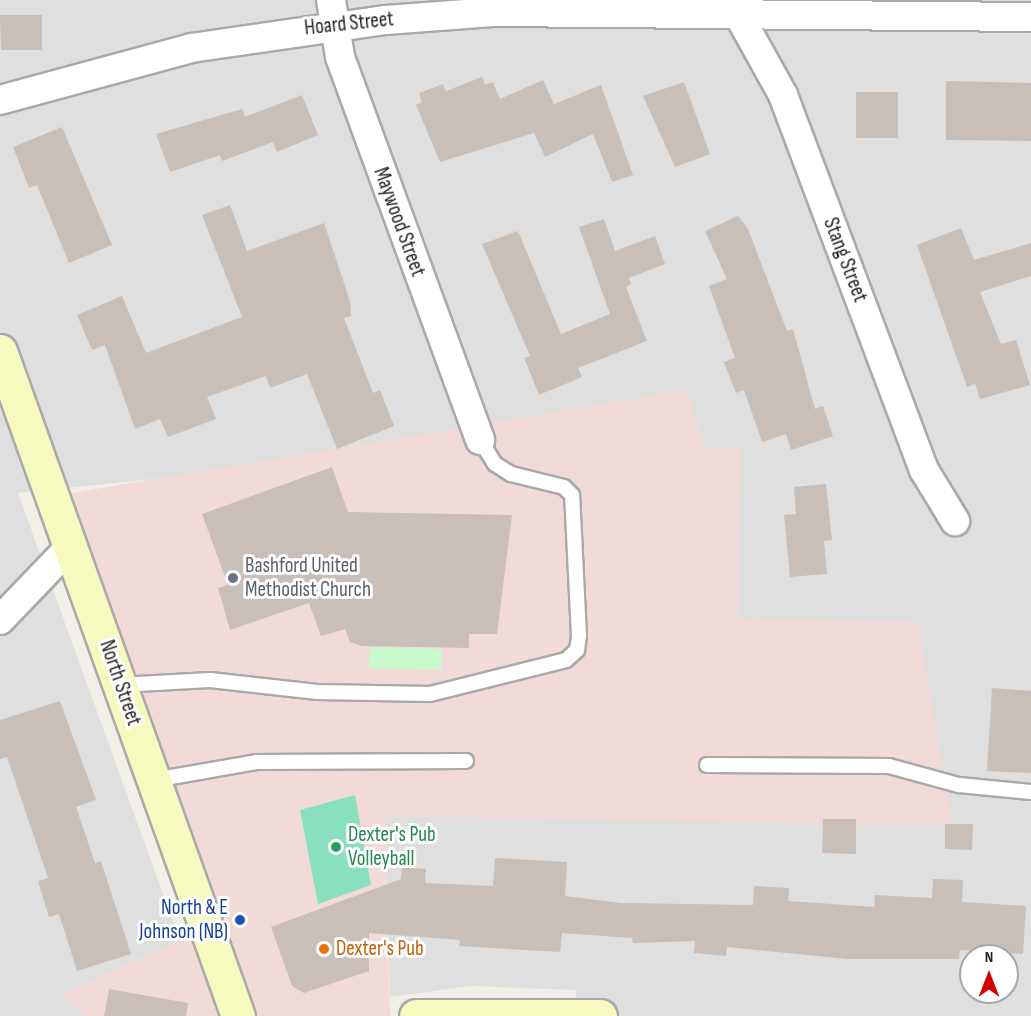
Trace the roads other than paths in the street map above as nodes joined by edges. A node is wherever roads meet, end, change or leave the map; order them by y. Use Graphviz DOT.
graph roads {
  1 [pos="737,7"];
  2 [pos="331,13"];
  3 [pos="1031,17"];
  4 [pos="0,100"];
  5 [pos="0,351"];
  6 [pos="480,440"];
  7 [pos="956,521"];
  8 [pos="71,546"];
  9 [pos="0,620"];
  10 [pos="120,685"];
  11 [pos="466,761"];
  12 [pos="707,765"];
  13 [pos="154,780"];
  14 [pos="1031,792"];
  15 [pos="547,1015"];
  16 [pos="238,1016"];
  17 [pos="416,1016"];
  18 [pos="600,1016"];
  1 -- 2 [label="street, Hoard Street"];
  1 -- 3 [label="street, Hoard Street"];
  1 -- 7 [label="street, Stang Street"];
  2 -- 4 [label="street, Hoard Street"];
  2 -- 6 [label="street, Maywood Street"];
  5 -- 8 [label="street, North Street"];
  6 -- 10 [label="lane"];
  8 -- 9 [label="street"];
  8 -- 10 [label="street, North Street"];
  10 -- 13 [label="street, North Street"];
  11 -- 13 [label="lane"];
  12 -- 14 [label="lane"];
  13 -- 16 [label="street, North Street"];
  15 -- 17 [label="street"];
  15 -- 18 [label="street"];
}
